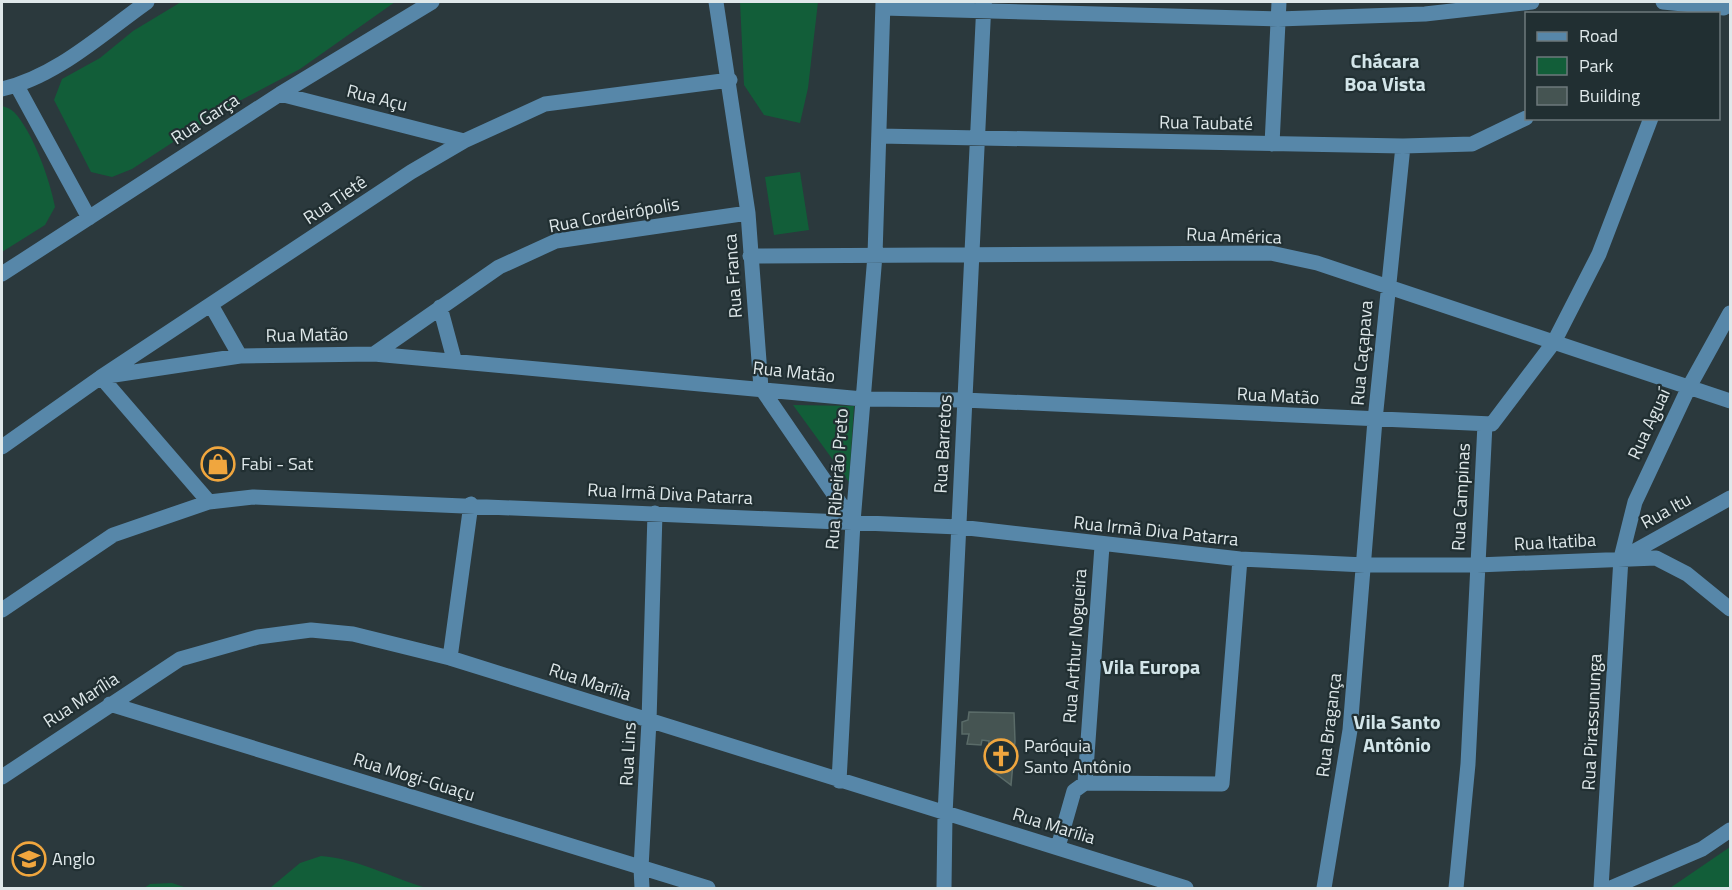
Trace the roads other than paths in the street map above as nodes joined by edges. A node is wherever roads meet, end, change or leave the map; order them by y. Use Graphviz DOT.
graph roads {
  1 [pos="147,2"];
  2 [pos="432,2"];
  3 [pos="716,2"];
  4 [pos="1279,2"];
  5 [pos="1532,2"];
  6 [pos="1663,2"];
  7 [pos="883,5"];
  8 [pos="983,6"];
  9 [pos="1168,9"];
  10 [pos="1724,9"];
  11 [pos="1278,19"];
  12 [pos="730,80"];
  13 [pos="17,86"];
  14 [pos="2,89"];
  15 [pos="280,94"];
  16 [pos="1525,119"];
  17 [pos="1650,120"];
  18 [pos="879,136"];
  19 [pos="975,139"];
  20 [pos="464,141"];
  21 [pos="1272,144"];
  22 [pos="1402,146"];
  23 [pos="748,213"];
  24 [pos="89,218"];
  25 [pos="875,255"];
  26 [pos="973,255"];
  27 [pos="750,256"];
  28 [pos="2,274"];
  29 [pos="1387,288"];
  30 [pos="211,305"];
  31 [pos="440,307"];
  32 [pos="1731,314"];
  33 [pos="1554,342"];
  34 [pos="374,354"];
  35 [pos="240,356"];
  36 [pos="454,359"];
  37 [pos="101,377"];
  38 [pos="1689,387"];
  39 [pos="761,388"];
  40 [pos="863,399"];
  41 [pos="964,400"];
  42 [pos="1731,401"];
  43 [pos="1375,420"];
  44 [pos="1485,424"];
  45 [pos="2,447"];
  46 [pos="1731,498"];
  47 [pos="208,502"];
  48 [pos="471,504"];
  49 [pos="655,513"];
  50 [pos="852,522"];
  51 [pos="959,527"];
  52 [pos="1102,546"];
  53 [pos="1621,558"];
  54 [pos="1240,560"];
  55 [pos="1365,565"];
  56 [pos="1477,565"];
  57 [pos="1731,609"];
  58 [pos="2,610"];
  59 [pos="450,658"];
  60 [pos="110,704"];
  61 [pos="649,721"];
  62 [pos="2,777"];
  63 [pos="839,781"];
  64 [pos="1085,783"];
  65 [pos="945,815"];
  66 [pos="1731,830"];
  67 [pos="1058,847"];
  68 [pos="641,868"];
  69 [pos="642,888"];
  70 [pos="708,888"];
  71 [pos="944,888"];
  72 [pos="1186,888"];
  73 [pos="1324,888"];
  74 [pos="1456,888"];
  75 [pos="1602,888"];
  76 [pos="1611,888"];
  1 -- 13 [label="street"];
  2 -- 15 [label="street, Rua Garça"];
  3 -- 12 [label="street, Rua Franca"];
  4 -- 11 [label="street"];
  5 -- 11 [label="street"];
  6 -- 10 [label="street"];
  7 -- 8 [label="street"];
  7 -- 18 [label="street, Rua Ribeirão Preto"];
  8 -- 9 [label="street"];
  8 -- 19 [label="street, Rua Barretos"];
  9 -- 11 [label="street"];
  11 -- 21 [label="street"];
  12 -- 20 [label="street, Rua Tietê"];
  12 -- 23 [label="street, Rua Franca"];
  13 -- 14 [label="street"];
  13 -- 24 [label="street"];
  15 -- 20 [label="street, Rua Açu"];
  15 -- 24 [label="street, Rua Garça"];
  16 -- 22 [label="street, Rua Taubaté"];
  17 -- 33 [label="street, Rua Campinas"];
  18 -- 19 [label="street, Rua Taubaté"];
  18 -- 25 [label="street, Rua Ribeirão Preto"];
  19 -- 21 [label="street, Rua Taubaté"];
  19 -- 26 [label="street, Rua Barretos"];
  20 -- 30 [label="street, Rua Tietê"];
  21 -- 22 [label="street, Rua Taubaté"];
  22 -- 29 [label="street, Rua Caçapava"];
  23 -- 27 [label="street, Rua Franca"];
  23 -- 31 [label="street, Rua Cordeirópolis"];
  24 -- 28 [label="street, Rua Garça"];
  25 -- 26 [label="street, Rua América"];
  25 -- 27 [label="street, Rua América"];
  25 -- 40 [label="street, Rua Ribeirão Preto"];
  26 -- 29 [label="street, Rua América"];
  26 -- 41 [label="street, Rua Barretos"];
  27 -- 39 [label="street, Rua Franca"];
  29 -- 33 [label="street, Rua América"];
  29 -- 43 [label="street, Rua Caçapava"];
  30 -- 35 [label="street"];
  30 -- 37 [label="street, Rua Tietê"];
  31 -- 34 [label="street, Rua Cordeirópolis"];
  31 -- 36 [label="street"];
  32 -- 38 [label="street, Rua Aguaí"];
  33 -- 38 [label="street, Rua América"];
  33 -- 44 [label="street, Rua Campinas"];
  34 -- 35 [label="street, Rua Matão"];
  34 -- 36 [label="street, Rua Matão"];
  35 -- 37 [label="street, Rua Matão"];
  36 -- 39 [label="street, Rua Matão"];
  37 -- 45 [label="street, Rua Tietê"];
  37 -- 47 [label="street"];
  38 -- 42 [label="street, Rua América"];
  38 -- 53 [label="street, Rua Aguaí"];
  39 -- 40 [label="street, Rua Matão"];
  39 -- 50 [label="street, Rua Franca"];
  40 -- 41 [label="street, Rua Matão"];
  40 -- 50 [label="street, Rua Ribeirão Preto"];
  41 -- 43 [label="street, Rua Matão"];
  41 -- 51 [label="street, Rua Barretos"];
  43 -- 44 [label="street, Rua Matão"];
  43 -- 55 [label="street, Rua Caçapava"];
  44 -- 56 [label="street, Rua Campinas"];
  46 -- 53 [label="street, Rua Itu"];
  47 -- 48 [label="street, Rua Irmã Diva Patarra"];
  47 -- 58 [label="street, Rua Irmã Diva Patarra"];
  48 -- 49 [label="street, Rua Irmã Diva Patarra"];
  48 -- 59 [label="street"];
  49 -- 50 [label="street, Rua Irmã Diva Patarra"];
  49 -- 61 [label="street, Rua Lins"];
  50 -- 51 [label="street, Rua Irmã Diva Patarra"];
  50 -- 63 [label="street, Rua Ribeirão Preto"];
  51 -- 52 [label="street, Rua Irmã Diva Patarra"];
  51 -- 65 [label="street, Rua Barretos"];
  52 -- 54 [label="street, Rua Irmã Diva Patarra"];
  52 -- 64 [label="street, Rua Arthur Nogueira"];
  53 -- 56 [label="street, Rua Itatiba"];
  53 -- 57 [label="street, Rua Itatiba"];
  53 -- 75 [label="street, Rua Pirassununga"];
  54 -- 55 [label="street, Rua Irmã Diva Patarra"];
  54 -- 64 [label="street"];
  55 -- 56 [label="street, Rua Itatiba"];
  55 -- 73 [label="street, Rua Bragança"];
  56 -- 74 [label="street, Rua Campinas"];
  59 -- 60 [label="street, Rua Marília"];
  59 -- 61 [label="street, Rua Marília"];
  60 -- 62 [label="street, Rua Marília"];
  60 -- 68 [label="street, Rua Mogi-Guaçu"];
  61 -- 63 [label="street, Rua Marília"];
  61 -- 68 [label="street, Rua Lins"];
  63 -- 65 [label="street, Rua Marília"];
  64 -- 67 [label="street"];
  65 -- 67 [label="street, Rua Marília"];
  65 -- 71 [label="street, Rua Barretos"];
  66 -- 76 [label="street"];
  67 -- 72 [label="street, Rua Marília"];
  68 -- 69 [label="street, Rua Lins"];
  68 -- 70 [label="street, Rua Mogi-Guaçu"];
}
